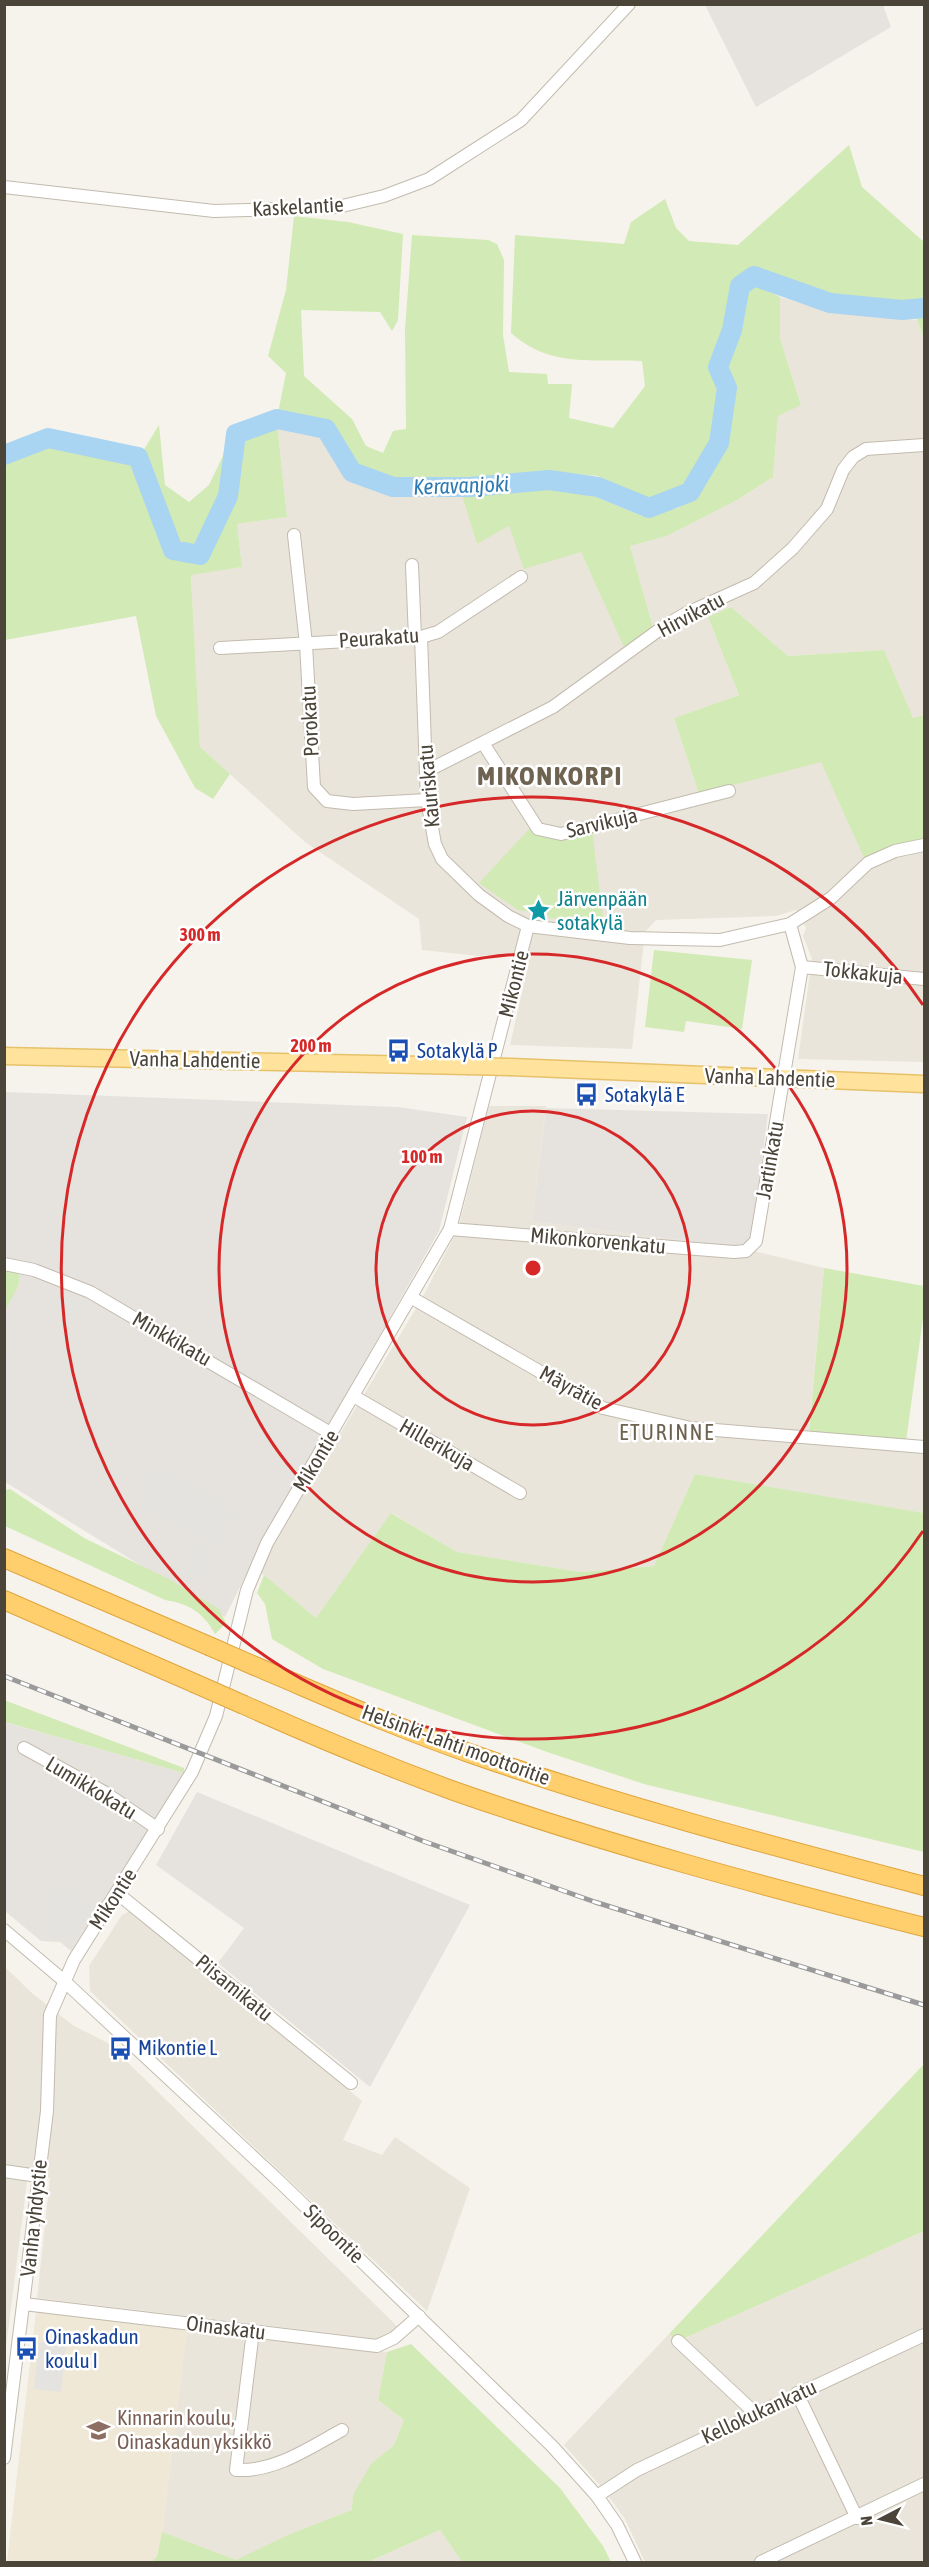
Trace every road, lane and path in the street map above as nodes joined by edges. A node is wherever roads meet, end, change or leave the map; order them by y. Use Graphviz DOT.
graph roads {
  1 [pos="629,4"];
  2 [pos="4,187"];
  3 [pos="924,445"];
  4 [pos="294,535"];
  5 [pos="412,566"];
  6 [pos="521,577"];
  7 [pos="418,637"];
  8 [pos="306,644"];
  9 [pos="220,648"];
  10 [pos="483,743"];
  11 [pos="427,771"];
  12 [pos="729,791"];
  13 [pos="428,800"];
  14 [pos="924,845"];
  15 [pos="790,924"];
  16 [pos="528,926"];
  17 [pos="802,967"];
  18 [pos="924,979"];
  19 [pos="4,1056"];
  20 [pos="783,1079"];
  21 [pos="924,1084"];
  22 [pos="450,1229"];
  23 [pos="746,1251"];
  24 [pos="4,1264"];
  25 [pos="412,1298"];
  26 [pos="355,1397"];
  27 [pos="332,1434"];
  28 [pos="924,1448"];
  29 [pos="520,1492"];
  30 [pos="4,1558"];
  31 [pos="4,1600"];
  32 [pos="24,1748"];
  33 [pos="158,1829"];
  34 [pos="924,1886"];
  35 [pos="117,1893"];
  36 [pos="924,1927"];
  37 [pos="4,1930"];
  38 [pos="63,1980"];
  39 [pos="351,2083"];
  40 [pos="4,2171"];
  41 [pos="38,2176"];
  42 [pos="24,2304"];
  43 [pos="418,2316"];
  44 [pos="253,2331"];
  45 [pos="924,2335"];
  46 [pos="678,2341"];
  47 [pos="797,2393"];
  48 [pos="7,2414"];
  49 [pos="756,2414"];
  50 [pos="342,2430"];
  51 [pos="4,2458"];
  52 [pos="924,2484"];
  53 [pos="597,2496"];
  54 [pos="857,2518"];
  55 [pos="635,2562"];
  56 [pos="761,2562"];
  1 -- 2 [label="street, Kaskelantie"];
  3 -- 10 [label="street, Hirvikatu"];
  4 -- 8 [label="street, Porokatu"];
  5 -- 7 [label="street, Kauriskatu"];
  6 -- 7 [label="street, Peurakatu"];
  7 -- 8 [label="street, Peurakatu"];
  7 -- 11 [label="street, Kauriskatu"];
  8 -- 9 [label="street, Peurakatu"];
  8 -- 13 [label="street, Porokatu"];
  10 -- 11 [label="street, Hirvikatu"];
  10 -- 12 [label="street, Sarvikuja"];
  11 -- 13 [label="street, Kauriskatu"];
  13 -- 16 [label="street, Kauriskatu"];
  14 -- 15 [label="street"];
  15 -- 16 [label="street"];
  15 -- 17 [label="street, Jartinkatu"];
  16 -- 22 [label="street, Mikontie"];
  17 -- 18 [label="street, Tokkakuja"];
  17 -- 20 [label="street, Jartinkatu"];
  19 -- 20 [label="main road, Vanha Lahdentie, bridge"];
  20 -- 21 [label="main road, Vanha Lahdentie"];
  20 -- 23 [label="street, Jartinkatu"];
  22 -- 23 [label="street, Mikonkorvenkatu"];
  22 -- 25 [label="street, Mikontie"];
  24 -- 27 [label="street, Minkkikatu"];
  25 -- 26 [label="street, Mikontie"];
  25 -- 28 [label="street, Mäyrätie"];
  26 -- 27 [label="street, Mikontie"];
  26 -- 29 [label="street, Hillerikuja"];
  27 -- 33 [label="street, Mikontie"];
  30 -- 34 [label="highway, Helsinki-Lahti moottoritie, bridge"];
  31 -- 36 [label="highway, Helsinki-Lahti moottoritie, bridge"];
  32 -- 33 [label="street, Lumikkokatu"];
  33 -- 35 [label="street, Mikontie"];
  35 -- 38 [label="street, Mikontie"];
  35 -- 39 [label="street, Piisamikatu"];
  37 -- 38 [label="street, Sipoontie"];
  38 -- 41 [label="street, Vanha yhdystie"];
  38 -- 43 [label="street, Sipoontie"];
  40 -- 41 [label="street"];
  41 -- 42 [label="street, Vanha yhdystie"];
  42 -- 44 [label="street, Oinaskatu"];
  42 -- 48 [label="street, Vanha yhdystie"];
  43 -- 44 [label="street, Oinaskatu"];
  43 -- 53 [label="street, Sipoontie"];
  44 -- 50 [label="street"];
  45 -- 47 [label="street, Kellokukankatu"];
  46 -- 49 [label="street"];
  47 -- 49 [label="street, Kellokukankatu"];
  47 -- 54 [label="street"];
  48 -- 51 [label="street, Vanha yhdystie"];
  49 -- 53 [label="street, Kellokukankatu"];
  52 -- 54 [label="street"];
  53 -- 55 [label="street, Sipoontie"];
  54 -- 56 [label="street"];
}
